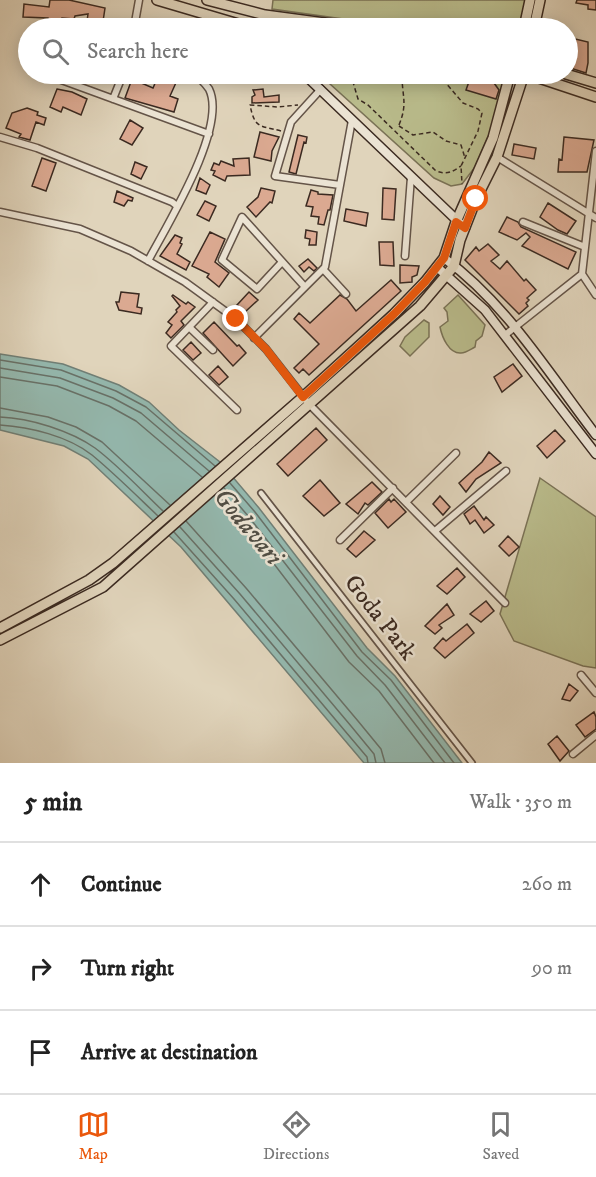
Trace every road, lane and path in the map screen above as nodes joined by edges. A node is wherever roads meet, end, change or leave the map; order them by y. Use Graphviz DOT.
graph roads {
  1 [pos="139,0"];
  2 [pos="157,0"];
  3 [pos="207,0"];
  4 [pos="530,0"];
  5 [pos="540,0"];
  6 [pos="230,3"];
  7 [pos="136,18"];
  8 [pos="218,18"];
  9 [pos="287,18"];
  10 [pos="526,18"];
  11 [pos="536,18"];
  12 [pos="578,78"];
  13 [pos="596,83"];
  14 [pos="72,84"];
  15 [pos="119,84"];
  16 [pos="203,84"];
  17 [pos="315,84"];
  18 [pos="353,84"];
  19 [pos="402,84"];
  20 [pos="447,84"];
  21 [pos="507,84"];
  22 [pos="522,84"];
  23 [pos="556,84"];
  24 [pos="321,89"];
  25 [pos="596,97"];
  26 [pos="113,99"];
  27 [pos="306,105"];
  28 [pos="352,120"];
  29 [pos="399,126"];
  30 [pos="392,128"];
  31 [pos="288,132"];
  32 [pos="209,134"];
  33 [pos="0,137"];
  34 [pos="596,150"];
  35 [pos="497,157"];
  36 [pos="465,159"];
  37 [pos="461,166"];
  38 [pos="411,177"];
  39 [pos="340,184"];
  40 [pos="462,184"];
  41 [pos="177,206"];
  42 [pos="0,212"];
  43 [pos="589,215"];
  44 [pos="596,218"];
  45 [pos="456,222"];
  46 [pos="524,222"];
  47 [pos="465,228"];
  48 [pos="585,247"];
  49 [pos="405,256"];
  50 [pos="444,258"];
  51 [pos="148,261"];
  52 [pos="282,262"];
  53 [pos="454,266"];
  54 [pos="437,267"];
  55 [pos="323,269"];
  56 [pos="447,274"];
  57 [pos="582,274"];
  58 [pos="305,287"];
  59 [pos="346,294"];
  60 [pos="596,295"];
  61 [pos="213,302"];
  62 [pos="189,327"];
  63 [pos="515,327"];
  64 [pos="505,335"];
  65 [pos="254,338"];
  66 [pos="213,350"];
  67 [pos="306,401"];
  68 [pos="237,410"];
  69 [pos="596,435"];
  70 [pos="456,453"];
  71 [pos="596,454"];
  72 [pos="506,471"];
  73 [pos="393,488"];
  74 [pos="261,494"];
  75 [pos="406,502"];
  76 [pos="435,531"];
  77 [pos="340,540"];
  78 [pos="505,603"];
  79 [pos="0,628"];
  80 [pos="0,640"];
  81 [pos="581,675"];
  82 [pos="596,693"];
  83 [pos="596,735"];
  84 [pos="573,754"];
  85 [pos="472,763"];
  1 -- 7 [label="street"];
  2 -- 8 [label="main road"];
  3 -- 6 [label="main road"];
  4 -- 10 [label="main road"];
  5 -- 11 [label="main road"];
  6 -- 9 [label="main road"];
  12 -- 13 [label="main road"];
  14 -- 26 [label="street"];
  15 -- 26 [label="street"];
  16 -- 32 [label="street"];
  17 -- 24 [label="main road"];
  18 -- 30 [label="path"];
  19 -- 29 [label="path"];
  20 -- 36 [label="path"];
  21 -- 45 [label="main road"];
  22 -- 35 [label="main road"];
  23 -- 25 [label="main road"];
  24 -- 27 [label="street"];
  24 -- 28 [label="main road"];
  26 -- 32 [label="street"];
  27 -- 31 [label="street"];
  27 -- 31 [label="path"];
  28 -- 38 [label="main road"];
  28 -- 39 [label="street"];
  29 -- 30 [label="path"];
  29 -- 36 [label="path"];
  30 -- 37 [label="path"];
  31 -- 39 [label="street"];
  32 -- 41 [label="street"];
  33 -- 41 [label="street"];
  34 -- 43 [label="street"];
  35 -- 43 [label="street"];
  35 -- 47 [label="main road"];
  36 -- 37 [label="path"];
  37 -- 40 [label="path"];
  38 -- 45 [label="main road"];
  38 -- 49 [label="street"];
  39 -- 55 [label="street"];
  41 -- 51 [label="street"];
  42 -- 51 [label="street"];
  43 -- 44 [label="street"];
  43 -- 48 [label="street"];
  45 -- 47 [label="main road"];
  45 -- 50 [label="main road"];
  46 -- 48 [label="street"];
  47 -- 53 [label="main road"];
  48 -- 57 [label="street"];
  50 -- 53 [label="main road"];
  50 -- 54 [label="main road"];
  51 -- 61 [label="street"];
  52 -- 52 [label="street"];
  52 -- 58 [label="street"];
  53 -- 56 [label="main road"];
  53 -- 63 [label="main road"];
  54 -- 56 [label="main road"];
  54 -- 67 [label="main road"];
  55 -- 58 [label="street"];
  55 -- 59 [label="street"];
  56 -- 64 [label="main road"];
  56 -- 67 [label="main road"];
  57 -- 60 [label="street"];
  57 -- 63 [label="street"];
  58 -- 65 [label="street"];
  61 -- 62 [label="street"];
  61 -- 65 [label="street"];
  62 -- 66 [label="street"];
  62 -- 68 [label="street"];
  63 -- 64 [label="street"];
  63 -- 69 [label="main road"];
  64 -- 71 [label="main road"];
  65 -- 67 [label="street"];
  67 -- 73 [label="street"];
  67 -- 79 [label="main road"];
  67 -- 80 [label="main road"];
  70 -- 75 [label="street"];
  72 -- 76 [label="street"];
  73 -- 75 [label="street"];
  73 -- 77 [label="street"];
  74 -- 85 [label="street, Goda Park"];
  75 -- 76 [label="street"];
  76 -- 78 [label="street"];
  81 -- 82 [label="street"];
  83 -- 84 [label="street"];
}
